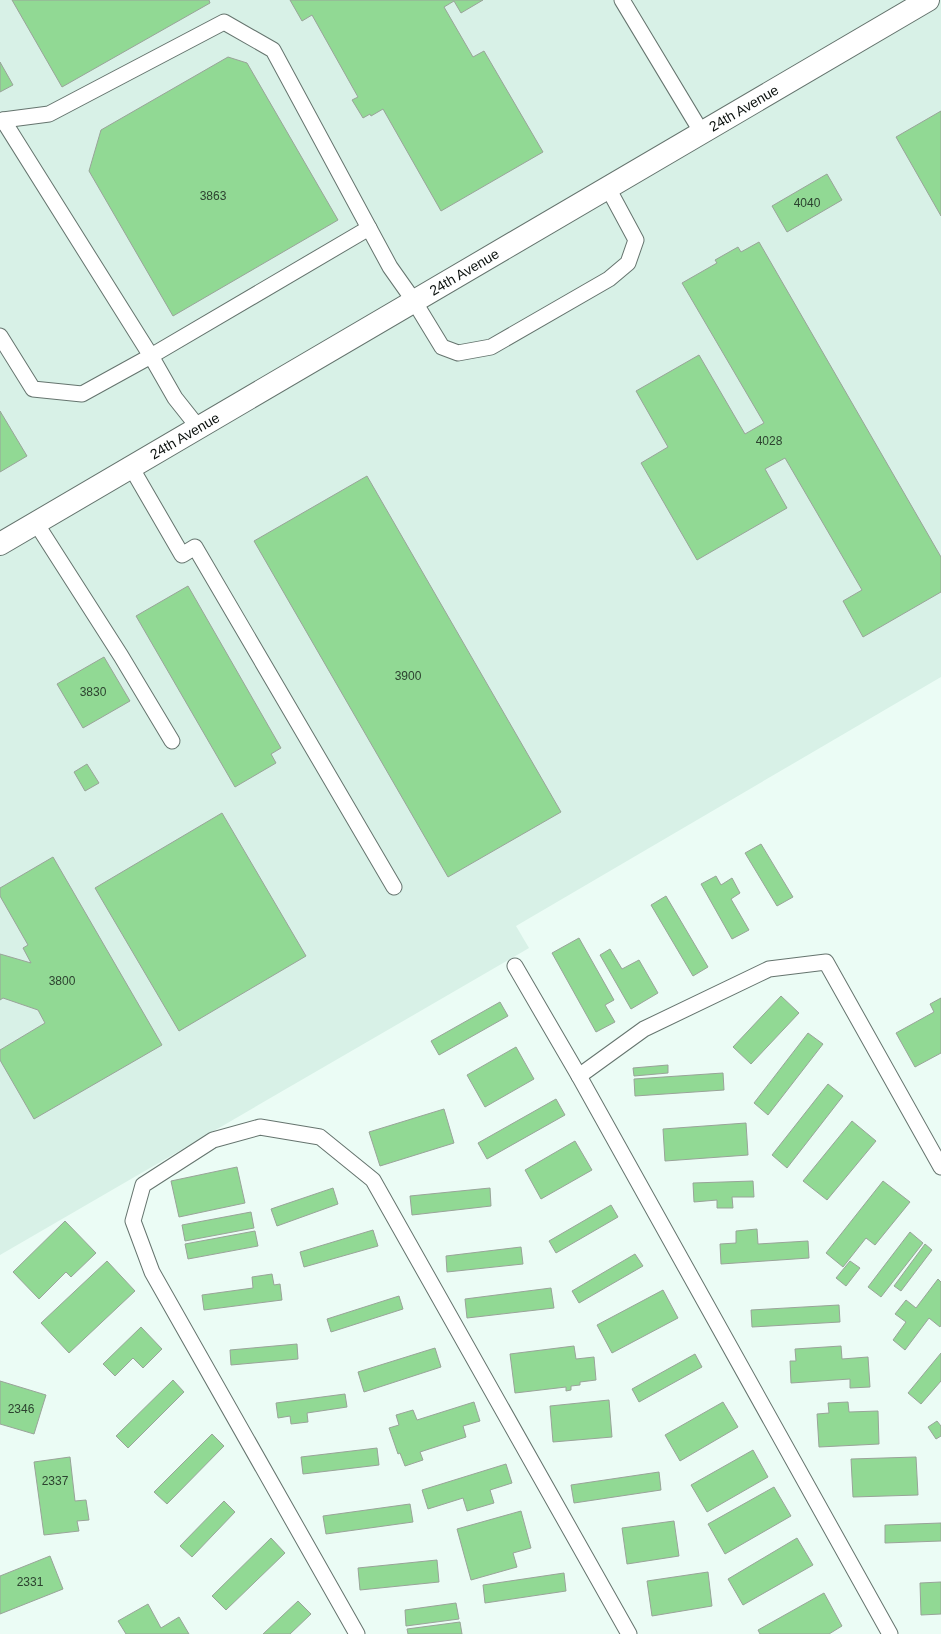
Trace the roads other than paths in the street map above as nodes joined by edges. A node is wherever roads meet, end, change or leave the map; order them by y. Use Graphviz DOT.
graph roads {
  1 [pos="622,0"];
  2 [pos="928,0"];
  3 [pos="2,121"];
  4 [pos="702,133"];
  5 [pos="608,188"];
  6 [pos="369,228"];
  7 [pos="414,301"];
  8 [pos="0,336"];
  9 [pos="151,356"];
  10 [pos="198,427"];
  11 [pos="131,467"];
  12 [pos="36,523"];
  13 [pos="0,544"];
  14 [pos="172,741"];
  15 [pos="394,888"];
  16 [pos="514,966"];
  17 [pos="578,1076"];
  18 [pos="941,1167"];
  19 [pos="357,1634"];
  20 [pos="629,1634"];
  21 [pos="890,1634"];
  1 -- 4 [label="lane"];
  2 -- 4 [label="street, 24th Avenue"];
  3 -- 6 [label="lane"];
  3 -- 9 [label="lane"];
  4 -- 5 [label="street, 24th Avenue"];
  5 -- 7 [label="street, 24th Avenue"];
  5 -- 7 [label="lane"];
  6 -- 7 [label="lane"];
  6 -- 9 [label="lane"];
  7 -- 10 [label="street, 24th Avenue"];
  8 -- 9 [label="lane"];
  9 -- 10 [label="lane"];
  10 -- 11 [label="street, 24th Avenue"];
  11 -- 12 [label="street, 24th Avenue"];
  11 -- 15 [label="lane"];
  12 -- 13 [label="street, 24th Avenue"];
  12 -- 14 [label="lane"];
  16 -- 17 [label="lane"];
  17 -- 18 [label="lane"];
  17 -- 21 [label="lane"];
  19 -- 20 [label="lane"];
}
